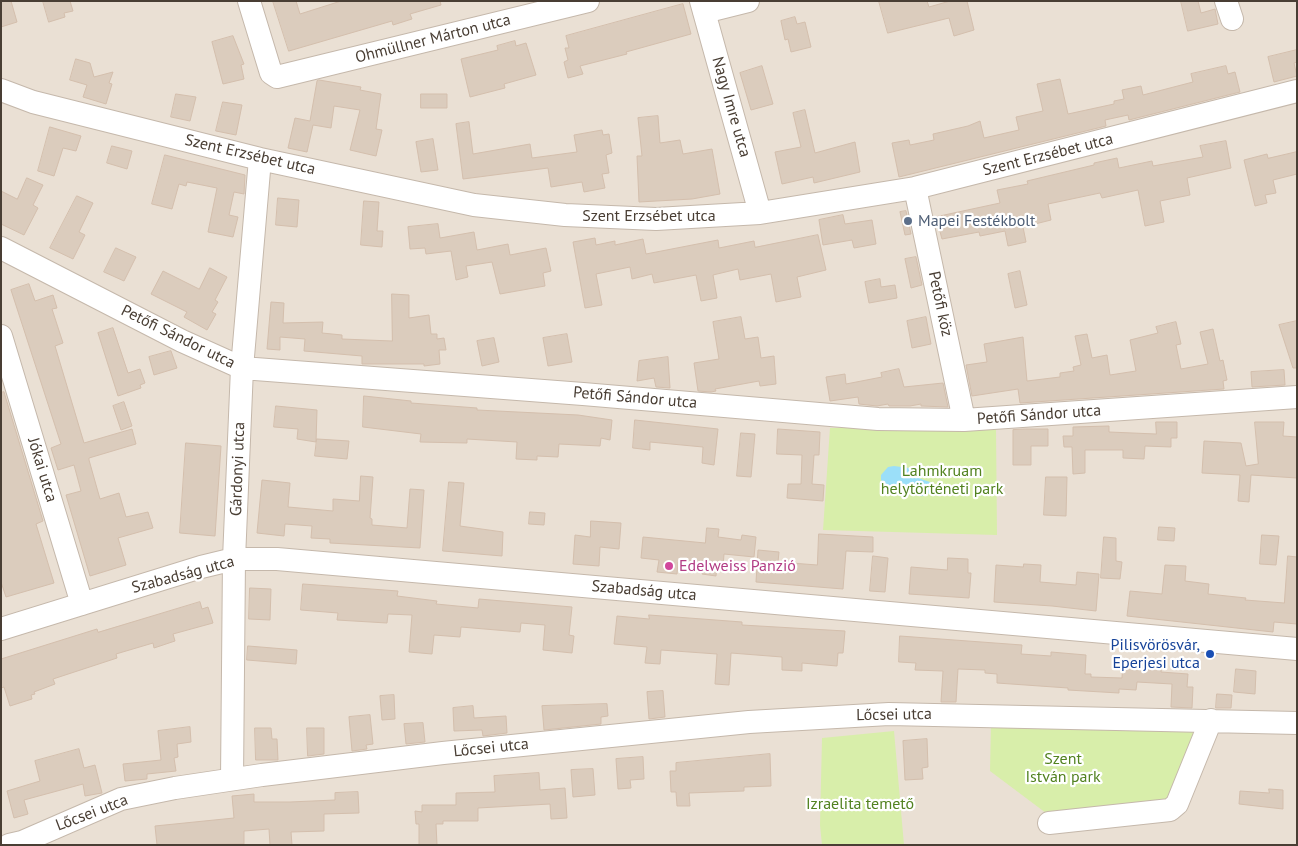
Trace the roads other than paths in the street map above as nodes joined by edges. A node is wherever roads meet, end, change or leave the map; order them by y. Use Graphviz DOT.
graph roads {
  1 [pos="249,1"];
  2 [pos="588,1"];
  3 [pos="748,1"];
  4 [pos="703,7"];
  5 [pos="1,90"];
  6 [pos="1297,91"];
  7 [pos="260,159"];
  8 [pos="916,188"];
  9 [pos="760,213"];
  10 [pos="1,248"];
  11 [pos="1,336"];
  12 [pos="242,368"];
  13 [pos="1297,397"];
  14 [pos="964,420"];
  15 [pos="234,559"];
  16 [pos="82,604"];
  17 [pos="1,629"];
  18 [pos="1297,649"];
  19 [pos="1212,720"];
  20 [pos="1297,723"];
  21 [pos="232,779"];
  22 [pos="1049,824"];
  23 [pos="17,844"];
  1 -- 2 [label="street, Ohmüllner Márton utca"];
  3 -- 4 [label="street"];
  4 -- 9 [label="street, Nagy Imre utca"];
  5 -- 7 [label="street, Szent Erzsébet utca"];
  6 -- 8 [label="street, Szent Erzsébet utca"];
  7 -- 9 [label="street, Szent Erzsébet utca"];
  7 -- 12 [label="street, Gárdonyi utca"];
  8 -- 9 [label="street, Szent Erzsébet utca"];
  8 -- 14 [label="street, Petőfi köz"];
  10 -- 12 [label="street, Petőfi Sándor utca"];
  11 -- 16 [label="street, Jókai utca"];
  12 -- 14 [label="street, Petőfi Sándor utca"];
  12 -- 15 [label="street, Gárdonyi utca"];
  13 -- 14 [label="street, Petőfi Sándor utca"];
  15 -- 16 [label="street, Szabadság utca"];
  15 -- 18 [label="street, Szabadság utca"];
  15 -- 21 [label="street, Gárdonyi utca"];
  16 -- 17 [label="street, Szabadság utca"];
  19 -- 20 [label="street"];
  19 -- 21 [label="street, Lőcsei utca"];
  19 -- 22 [label="street"];
  21 -- 23 [label="street, Lőcsei utca"];
}
